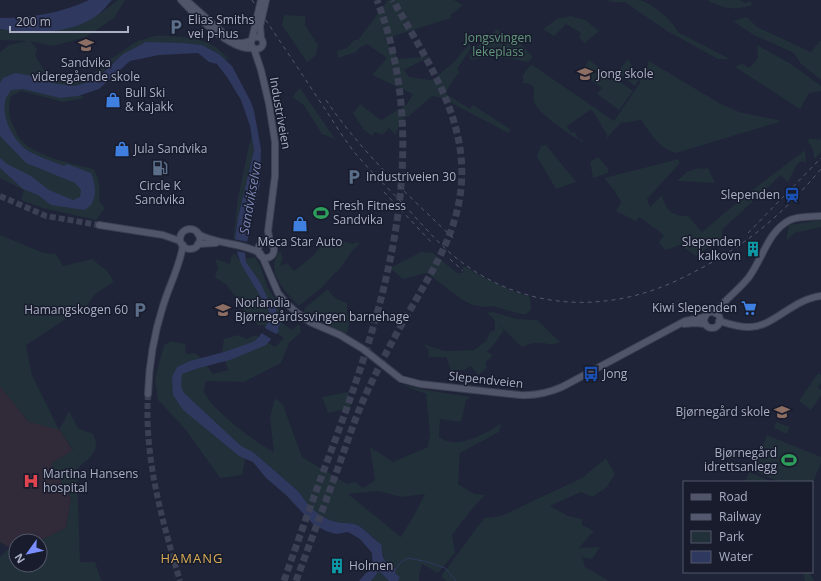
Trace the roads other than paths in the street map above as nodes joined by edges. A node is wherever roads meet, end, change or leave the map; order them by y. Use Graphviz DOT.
graph roads {
  1 [pos="181,0"];
  2 [pos="186,0"];
  3 [pos="261,0"];
  4 [pos="266,0"];
  5 [pos="261,38"];
  6 [pos="252,44"];
  7 [pos="261,48"];
  8 [pos="261,70"];
  9 [pos="821,216"];
  10 [pos="821,219"];
  11 [pos="99,225"];
  12 [pos="784,225"];
  13 [pos="182,233"];
  14 [pos="198,234"];
  15 [pos="163,235"];
  16 [pos="182,243"];
  17 [pos="223,243"];
  18 [pos="198,244"];
  19 [pos="190,248"];
  20 [pos="261,248"];
  21 [pos="270,256"];
  22 [pos="177,268"];
  23 [pos="269,272"];
  24 [pos="821,296"];
  25 [pos="715,313"];
  26 [pos="705,321"];
  27 [pos="719,321"];
  28 [pos="148,394"];
  1 -- 6 [label="main road"];
  2 -- 6 [label="main road"];
  3 -- 6 [label="main road"];
  4 -- 5 [label="main road, Industriveien"];
  5 -- 6 [label="main road"];
  5 -- 7 [label="main road, Industriveien"];
  6 -- 7 [label="main road"];
  6 -- 8 [label="main road, Industriveien"];
  7 -- 8 [label="main road, Industriveien"];
  8 -- 20 [label="main road, Industriveien"];
  9 -- 12 [label="main road"];
  10 -- 12 [label="main road"];
  11 -- 15 [label="main road"];
  12 -- 25 [label="main road"];
  13 -- 14 [label="main road"];
  13 -- 15 [label="main road"];
  13 -- 16 [label="main road"];
  14 -- 17 [label="main road"];
  14 -- 18 [label="main road"];
  15 -- 16 [label="main road"];
  16 -- 19 [label="main road"];
  16 -- 22 [label="main road"];
  17 -- 18 [label="main road"];
  17 -- 20 [label="main road"];
  18 -- 19 [label="main road"];
  19 -- 22 [label="main road"];
  20 -- 21 [label="main road"];
  20 -- 21 [label="main road"];
  20 -- 23 [label="main road"];
  21 -- 23 [label="main road"];
  22 -- 28 [label="main road"];
  23 -- 26 [label="main road, Slependveien"];
  24 -- 27 [label="main road"];
  25 -- 26 [label="main road"];
  25 -- 27 [label="main road"];
  26 -- 27 [label="main road"];
}
